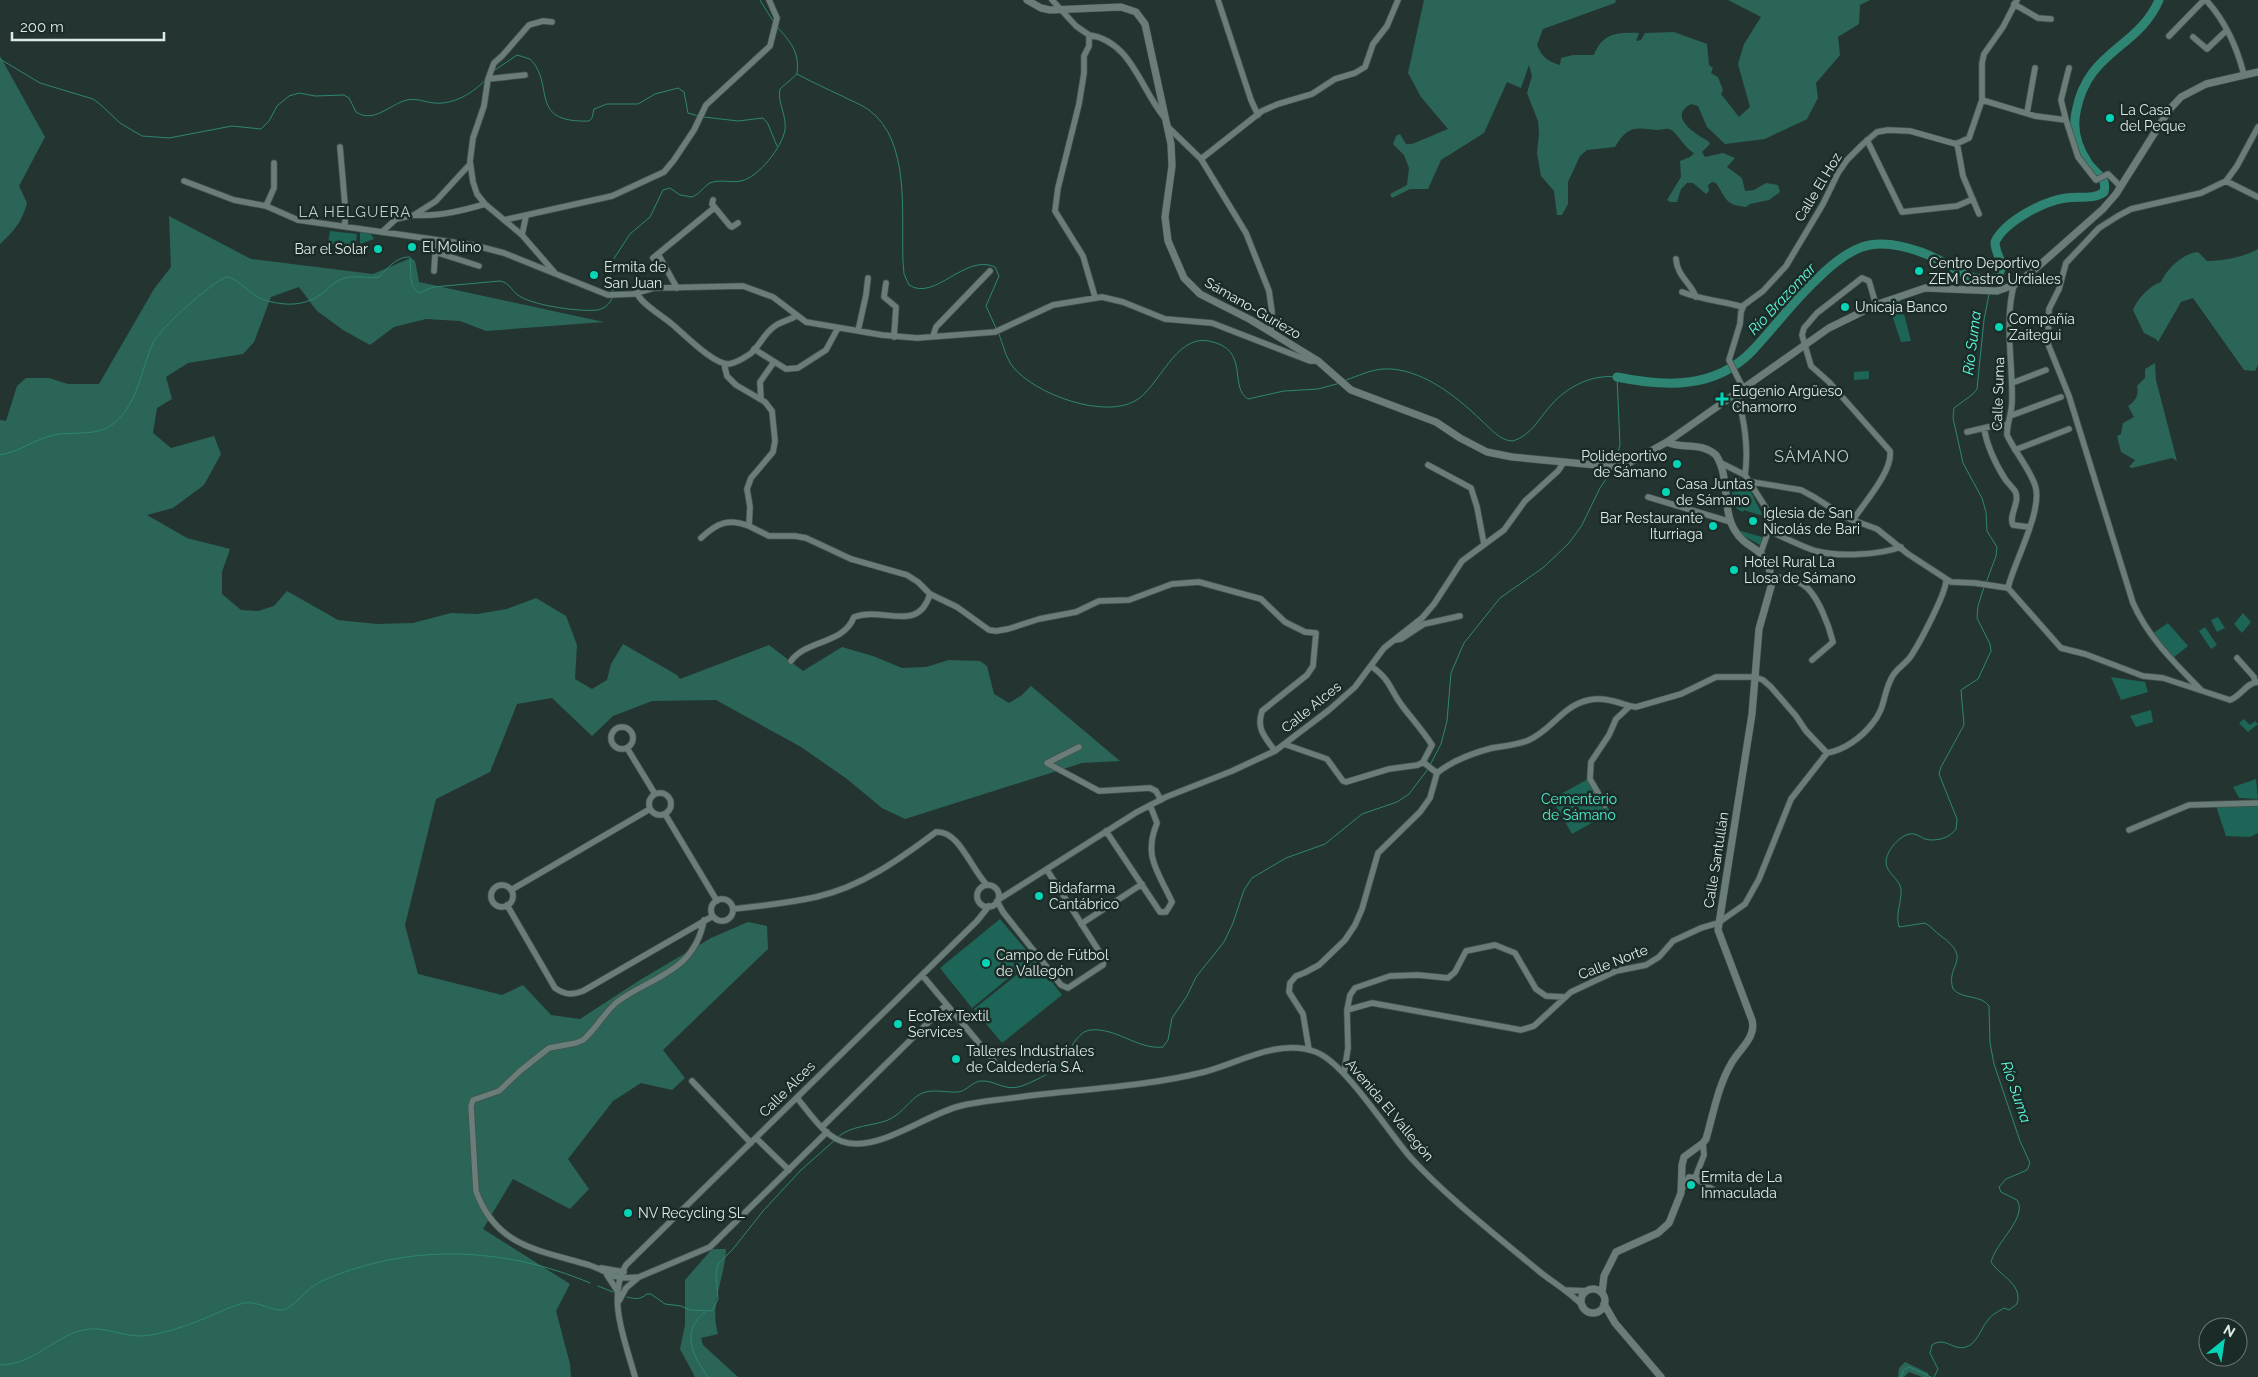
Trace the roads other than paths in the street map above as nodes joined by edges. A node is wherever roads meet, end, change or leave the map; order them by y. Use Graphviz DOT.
graph roads {
  1 [pos="769,0"];
  2 [pos="1027,0"];
  3 [pos="1052,0"];
  4 [pos="1218,0"];
  5 [pos="1398,0"];
  6 [pos="2205,0"];
  7 [pos="2016,2"];
  8 [pos="1062,10"];
  9 [pos="2051,19"];
  10 [pos="552,22"];
  11 [pos="2228,30"];
  12 [pos="1089,35"];
  13 [pos="2169,36"];
  14 [pos="2193,37"];
  15 [pos="2035,68"];
  16 [pos="2069,68"];
  17 [pos="2258,72"];
  18 [pos="525,75"];
  19 [pos="2244,75"];
  20 [pos="488,79"];
  21 [pos="1982,100"];
  22 [pos="2027,113"];
  23 [pos="1258,114"];
  24 [pos="2066,120"];
  25 [pos="1167,124"];
  26 [pos="2258,127"];
  27 [pos="1867,140"];
  28 [pos="1957,143"];
  29 [pos="2250,145"];
  30 [pos="340,147"];
  31 [pos="2258,148"];
  32 [pos="1201,159"];
  33 [pos="274,163"];
  34 [pos="470,164"];
  35 [pos="184,181"];
  36 [pos="2226,181"];
  37 [pos="2120,187"];
  38 [pos="2258,197"];
  39 [pos="1973,199"];
  40 [pos="713,200"];
  41 [pos="485,204"];
  42 [pos="266,206"];
  43 [pos="714,208"];
  44 [pos="1979,214"];
  45 [pos="414,215"];
  46 [pos="526,216"];
  47 [pos="504,220"];
  48 [pos="738,223"];
  49 [pos="345,226"];
  50 [pos="382,232"];
  51 [pos="522,235"];
  52 [pos="436,240"];
  53 [pos="436,252"];
  54 [pos="1676,259"];
  55 [pos="479,266"];
  56 [pos="434,271"];
  57 [pos="990,271"];
  58 [pos="555,274"];
  59 [pos="868,278"];
  60 [pos="886,283"];
  61 [pos="2014,285"];
  62 [pos="677,288"];
  63 [pos="637,292"];
  64 [pos="1682,292"];
  65 [pos="1095,297"];
  66 [pos="1696,298"];
  67 [pos="1876,305"];
  68 [pos="1743,307"];
  69 [pos="796,316"];
  70 [pos="838,328"];
  71 [pos="858,331"];
  72 [pos="1271,332"];
  73 [pos="933,336"];
  74 [pos="894,337"];
  75 [pos="1804,345"];
  76 [pos="754,349"];
  77 [pos="1318,361"];
  78 [pos="774,362"];
  79 [pos="724,364"];
  80 [pos="2046,370"];
  81 [pos="2012,383"];
  82 [pos="1740,391"];
  83 [pos="2061,397"];
  84 [pos="761,399"];
  85 [pos="2010,416"];
  86 [pos="2007,426"];
  87 [pos="1984,428"];
  88 [pos="2069,429"];
  89 [pos="1968,432"];
  90 [pos="1667,442"];
  91 [pos="2015,450"];
  92 [pos="1564,462"];
  93 [pos="1721,464"];
  94 [pos="1428,465"];
  95 [pos="1745,475"];
  96 [pos="1752,482"];
  97 [pos="1648,497"];
  98 [pos="1853,520"];
  99 [pos="1731,522"];
  100 [pos="749,526"];
  101 [pos="2029,526"];
  102 [pos="1769,531"];
  103 [pos="701,538"];
  104 [pos="1484,544"];
  105 [pos="1901,547"];
  106 [pos="1761,552"];
  107 [pos="1771,576"];
  108 [pos="1946,580"];
  109 [pos="2008,588"];
  110 [pos="930,594"];
  111 [pos="1460,616"];
  112 [pos="1392,640"];
  113 [pos="2237,658"];
  114 [pos="1812,660"];
  115 [pos="791,661"];
  116 [pos="1371,666"];
  117 [pos="1755,678"];
  118 [pos="2257,682"];
  119 [pos="2201,690"];
  120 [pos="1630,706"];
  121 [pos="1284,744"];
  122 [pos="1079,747"];
  123 [pos="627,748"];
  124 [pos="1275,751"];
  125 [pos="1827,753"];
  126 [pos="1425,763"];
  127 [pos="1435,772"];
  128 [pos="655,794"];
  129 [pos="1161,800"];
  130 [pos="2258,803"];
  131 [pos="1150,805"];
  132 [pos="1604,805"];
  133 [pos="650,809"];
  134 [pos="666,814"];
  135 [pos="2129,830"];
  136 [pos="1106,831"];
  137 [pos="1047,870"];
  138 [pos="977,874"];
  139 [pos="1142,884"];
  140 [pos="987,885"];
  141 [pos="980,888"];
  142 [pos="511,890"];
  143 [pos="998,892"];
  144 [pos="1010,894"];
  145 [pos="717,901"];
  146 [pos="994,903"];
  147 [pos="981,904"];
  148 [pos="507,905"];
  149 [pos="733,909"];
  150 [pos="713,916"];
  151 [pos="704,920"];
  152 [pos="977,921"];
  153 [pos="1718,923"];
  154 [pos="1081,924"];
  155 [pos="922,975"];
  156 [pos="1565,997"];
  157 [pos="946,1005"];
  158 [pos="1346,1010"];
  159 [pos="1309,1050"];
  160 [pos="994,1061"];
  161 [pos="1344,1073"];
  162 [pos="692,1081"];
  163 [pos="797,1098"];
  164 [pos="822,1127"];
  165 [pos="830,1134"];
  166 [pos="754,1140"];
  167 [pos="1703,1143"];
  168 [pos="789,1170"];
  169 [pos="1696,1178"];
  170 [pos="1682,1189"];
  171 [pos="1714,1190"];
  172 [pos="595,1268"];
  173 [pos="622,1271"];
  174 [pos="606,1274"];
  175 [pos="1604,1276"];
  176 [pos="640,1278"];
  177 [pos="620,1279"];
  178 [pos="1560,1289"];
  179 [pos="1590,1290"];
  180 [pos="618,1292"];
  181 [pos="1602,1293"];
  182 [pos="618,1304"];
  183 [pos="1604,1304"];
  184 [pos="1583,1306"];
  185 [pos="1592,1313"];
  186 [pos="1615,1323"];
  187 [pos="635,1377"];
  188 [pos="1661,1377"];
  1 -- 46 [label="street"];
  2 -- 8 [label="street, Sámano-Guriezo"];
  3 -- 8 [label="street"];
  4 -- 23 [label="street"];
  5 -- 23 [label="street"];
  6 -- 11 [label="street"];
  6 -- 13 [label="street"];
  7 -- 9 [label="street"];
  7 -- 21 [label="street"];
  8 -- 12 [label="street"];
  8 -- 25 [label="street, Sámano-Guriezo"];
  10 -- 20 [label="street"];
  11 -- 14 [label="street"];
  11 -- 19 [label="street"];
  12 -- 25 [label="street"];
  12 -- 65 [label="street"];
  15 -- 22 [label="street"];
  16 -- 24 [label="street"];
  17 -- 19 [label="street"];
  18 -- 20 [label="street"];
  19 -- 37 [label="street"];
  20 -- 34 [label="street"];
  21 -- 22 [label="street"];
  21 -- 28 [label="street"];
  22 -- 24 [label="street"];
  23 -- 32 [label="street"];
  24 -- 37 [label="street"];
  25 -- 32 [label="street"];
  25 -- 72 [label="street, Sámano-Guriezo"];
  26 -- 29 [label="street"];
  27 -- 28 [label="street, Calle El Hoz"];
  27 -- 39 [label="street"];
  27 -- 68 [label="street, Calle El Hoz"];
  28 -- 39 [label="street"];
  29 -- 31 [label="street"];
  29 -- 36 [label="street"];
  30 -- 49 [label="street"];
  32 -- 72 [label="street"];
  33 -- 42 [label="street"];
  34 -- 41 [label="street"];
  34 -- 45 [label="street"];
  35 -- 42 [label="street"];
  36 -- 38 [label="street"];
  36 -- 119 [label="street"];
  37 -- 61 [label="street"];
  39 -- 44 [label="street"];
  40 -- 43 [label="street"];
  41 -- 45 [label="street"];
  41 -- 47 [label="street"];
  42 -- 49 [label="street"];
  43 -- 48 [label="street"];
  43 -- 62 [label="street"];
  45 -- 50 [label="street"];
  46 -- 47 [label="street"];
  46 -- 51 [label="street"];
  47 -- 51 [label="street"];
  49 -- 50 [label="street"];
  50 -- 52 [label="street"];
  51 -- 58 [label="street"];
  52 -- 53 [label="street"];
  52 -- 58 [label="street"];
  53 -- 55 [label="street"];
  53 -- 56 [label="street"];
  54 -- 66 [label="street"];
  57 -- 73 [label="street"];
  58 -- 63 [label="street"];
  59 -- 71 [label="street"];
  60 -- 74 [label="street"];
  61 -- 67 [label="street, Sámano-Guriezo"];
  61 -- 81 [label="street, Calle Suma"];
  62 -- 63 [label="street"];
  62 -- 69 [label="street"];
  63 -- 79 [label="street"];
  64 -- 66 [label="street"];
  65 -- 73 [label="street"];
  65 -- 77 [label="street"];
  66 -- 68 [label="street"];
  67 -- 75 [label="street, Sámano-Guriezo"];
  67 -- 75 [label="street"];
  68 -- 82 [label="street"];
  69 -- 70 [label="street"];
  69 -- 76 [label="street"];
  70 -- 71 [label="street"];
  70 -- 78 [label="street"];
  71 -- 74 [label="street"];
  72 -- 77 [label="street, Sámano-Guriezo"];
  73 -- 74 [label="street"];
  75 -- 82 [label="street, Sámano-Guriezo"];
  75 -- 98 [label="street"];
  76 -- 78 [label="street"];
  76 -- 79 [label="street"];
  77 -- 92 [label="street, Sámano-Guriezo"];
  78 -- 84 [label="street"];
  79 -- 84 [label="street"];
  80 -- 81 [label="street"];
  81 -- 85 [label="street, Calle Suma"];
  82 -- 90 [label="street, Sámano-Guriezo"];
  82 -- 95 [label="street"];
  83 -- 85 [label="street"];
  84 -- 100 [label="street"];
  85 -- 86 [label="street, Calle Suma"];
  86 -- 87 [label="street"];
  86 -- 91 [label="street, Calle Suma"];
  87 -- 89 [label="street"];
  87 -- 101 [label="street"];
  88 -- 91 [label="street"];
  90 -- 92 [label="street, Sámano-Guriezo"];
  90 -- 93 [label="street"];
  91 -- 101 [label="street, Calle Suma"];
  92 -- 104 [label="street, Calle Alces"];
  93 -- 95 [label="street"];
  93 -- 99 [label="street"];
  94 -- 104 [label="street"];
  95 -- 96 [label="street"];
  96 -- 98 [label="street"];
  96 -- 102 [label="street"];
  97 -- 99 [label="street"];
  98 -- 105 [label="street"];
  99 -- 106 [label="street"];
  100 -- 103 [label="street"];
  100 -- 110 [label="street"];
  101 -- 109 [label="street, Calle Suma"];
  102 -- 105 [label="street"];
  102 -- 106 [label="street"];
  104 -- 112 [label="street, Calle Alces"];
  105 -- 108 [label="street"];
  106 -- 107 [label="street"];
  107 -- 114 [label="street"];
  107 -- 117 [label="street, Calle Santullán"];
  108 -- 109 [label="street"];
  108 -- 125 [label="street"];
  109 -- 119 [label="street"];
  110 -- 115 [label="street"];
  110 -- 124 [label="street"];
  111 -- 112 [label="street"];
  112 -- 116 [label="street, Calle Alces"];
  113 -- 118 [label="street"];
  116 -- 121 [label="street, Calle Alces"];
  116 -- 126 [label="street"];
  117 -- 120 [label="street"];
  117 -- 125 [label="street"];
  117 -- 153 [label="street, Calle Santullán"];
  118 -- 119 [label="street"];
  120 -- 127 [label="street"];
  120 -- 132 [label="street"];
  121 -- 124 [label="street, Calle Alces"];
  121 -- 126 [label="street"];
  122 -- 129 [label="street"];
  123 -- 128 [label="street"];
  124 -- 129 [label="street, Calle Alces"];
  125 -- 153 [label="street, Calle Norte"];
  126 -- 127 [label="street"];
  127 -- 159 [label="street"];
  128 -- 133 [label="street"];
  128 -- 134 [label="street"];
  129 -- 131 [label="street, Calle Alces"];
  130 -- 135 [label="street"];
  131 -- 136 [label="street, Calle Alces"];
  131 -- 139 [label="street"];
  133 -- 134 [label="street"];
  133 -- 142 [label="street"];
  134 -- 145 [label="street"];
  136 -- 137 [label="street, Calle Alces"];
  136 -- 139 [label="street"];
  137 -- 144 [label="street, Calle Alces"];
  137 -- 154 [label="street"];
  138 -- 140 [label="street"];
  138 -- 141 [label="street"];
  138 -- 149 [label="street"];
  139 -- 154 [label="street"];
  140 -- 141 [label="street"];
  140 -- 143 [label="street"];
  141 -- 147 [label="street"];
  142 -- 148 [label="street"];
  142 -- 148 [label="street"];
  143 -- 144 [label="street"];
  143 -- 146 [label="street"];
  144 -- 146 [label="street, Calle Alces"];
  145 -- 149 [label="street"];
  145 -- 150 [label="street"];
  146 -- 147 [label="street"];
  146 -- 152 [label="street, Calle Alces"];
  146 -- 154 [label="street"];
  147 -- 152 [label="street"];
  148 -- 151 [label="street"];
  149 -- 150 [label="street"];
  150 -- 151 [label="street"];
  151 -- 172 [label="street"];
  152 -- 155 [label="street, Calle Alces"];
  153 -- 156 [label="street, Calle Norte"];
  153 -- 167 [label="street, Calle Santullán"];
  155 -- 157 [label="street"];
  155 -- 163 [label="street, Calle Alces"];
  156 -- 158 [label="street, Calle Norte"];
  156 -- 158 [label="street"];
  157 -- 160 [label="street"];
  157 -- 164 [label="street"];
  158 -- 161 [label="street"];
  159 -- 161 [label="street, Avenida El Vallegón"];
  159 -- 165 [label="street, Avenida El Vallegón"];
  161 -- 178 [label="street, Avenida El Vallegón"];
  162 -- 166 [label="street"];
  163 -- 164 [label="street"];
  163 -- 166 [label="street, Calle Alces"];
  164 -- 165 [label="street"];
  165 -- 168 [label="street"];
  166 -- 168 [label="street"];
  166 -- 173 [label="street, Calle Alces"];
  167 -- 169 [label="street"];
  167 -- 170 [label="street"];
  168 -- 176 [label="street"];
  169 -- 170 [label="street"];
  169 -- 171 [label="street"];
  170 -- 175 [label="street"];
  172 -- 173 [label="street"];
  172 -- 174 [label="street"];
  173 -- 176 [label="street"];
  173 -- 177 [label="street, Calle Alces"];
  174 -- 177 [label="street"];
  174 -- 180 [label="street"];
  175 -- 179 [label="street"];
  175 -- 181 [label="street"];
  176 -- 177 [label="street"];
  176 -- 182 [label="street"];
  177 -- 180 [label="street, Calle Alces"];
  178 -- 179 [label="street"];
  178 -- 184 [label="street, Avenida El Vallegón"];
  179 -- 181 [label="street"];
  179 -- 184 [label="street"];
  180 -- 182 [label="street, Calle Alces"];
  181 -- 183 [label="street"];
  182 -- 187 [label="street, Calle Alces"];
  183 -- 185 [label="street"];
  183 -- 186 [label="street"];
  184 -- 185 [label="street"];
  185 -- 186 [label="street"];
  186 -- 188 [label="street"];
}
